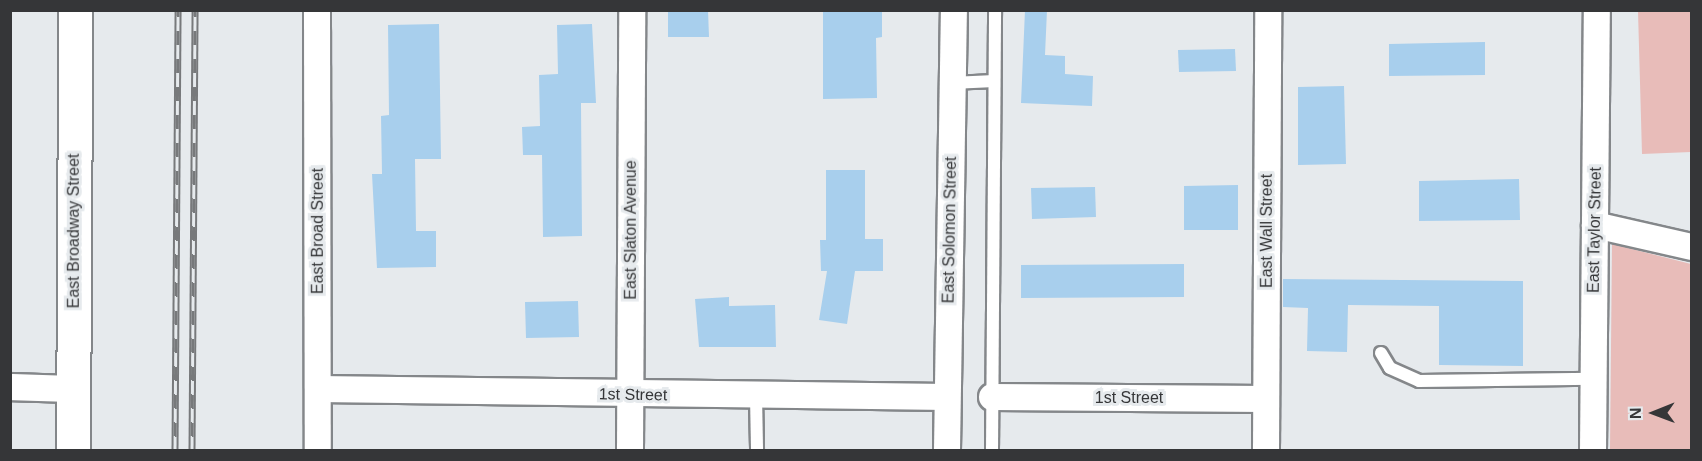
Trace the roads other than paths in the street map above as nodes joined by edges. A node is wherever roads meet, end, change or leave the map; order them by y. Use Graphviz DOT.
graph roads {
  1 [pos="75,10"];
  2 [pos="317,10"];
  3 [pos="632,10"];
  4 [pos="954,10"];
  5 [pos="995,10"];
  6 [pos="1268,10"];
  7 [pos="1597,10"];
  8 [pos="994,81"];
  9 [pos="952,83"];
  10 [pos="1595,225"];
  11 [pos="1692,247"];
  12 [pos="1381,353"];
  13 [pos="1593,379"];
  14 [pos="10,387"];
  15 [pos="74,389"];
  16 [pos="318,390"];
  17 [pos="630,395"];
  18 [pos="756,396"];
  19 [pos="947,397"];
  20 [pos="992,397"];
  21 [pos="1266,399"];
  22 [pos="73,450"];
  23 [pos="318,450"];
  24 [pos="630,450"];
  25 [pos="757,450"];
  26 [pos="947,450"];
  27 [pos="992,450"];
  28 [pos="1266,450"];
  29 [pos="1593,450"];
  1 -- 15 [label="main road, East Broadway Street"];
  2 -- 16 [label="street, East Broad Street"];
  3 -- 17 [label="street, East Slaton Avenue"];
  4 -- 9 [label="street, East Solomon Street"];
  5 -- 8 [label="lane"];
  6 -- 21 [label="street, East Wall Street"];
  7 -- 10 [label="street, East Taylor Street"];
  8 -- 9 [label="lane"];
  8 -- 20 [label="lane"];
  9 -- 19 [label="street, East Solomon Street"];
  10 -- 11 [label="street"];
  10 -- 13 [label="street, East Taylor Street"];
  12 -- 13 [label="lane"];
  13 -- 29 [label="street, East Taylor Street"];
  14 -- 15 [label="street"];
  15 -- 22 [label="main road, East Broadway Street"];
  16 -- 17 [label="street, 1st Street"];
  16 -- 23 [label="street, East Broad Street"];
  17 -- 18 [label="street, 1st Street"];
  17 -- 24 [label="street, East Slaton Avenue"];
  18 -- 19 [label="street, 1st Street"];
  18 -- 25 [label="lane"];
  19 -- 26 [label="street, East Solomon Street"];
  20 -- 21 [label="street, 1st Street"];
  20 -- 27 [label="lane"];
  21 -- 28 [label="street, East Wall Street"];
}
